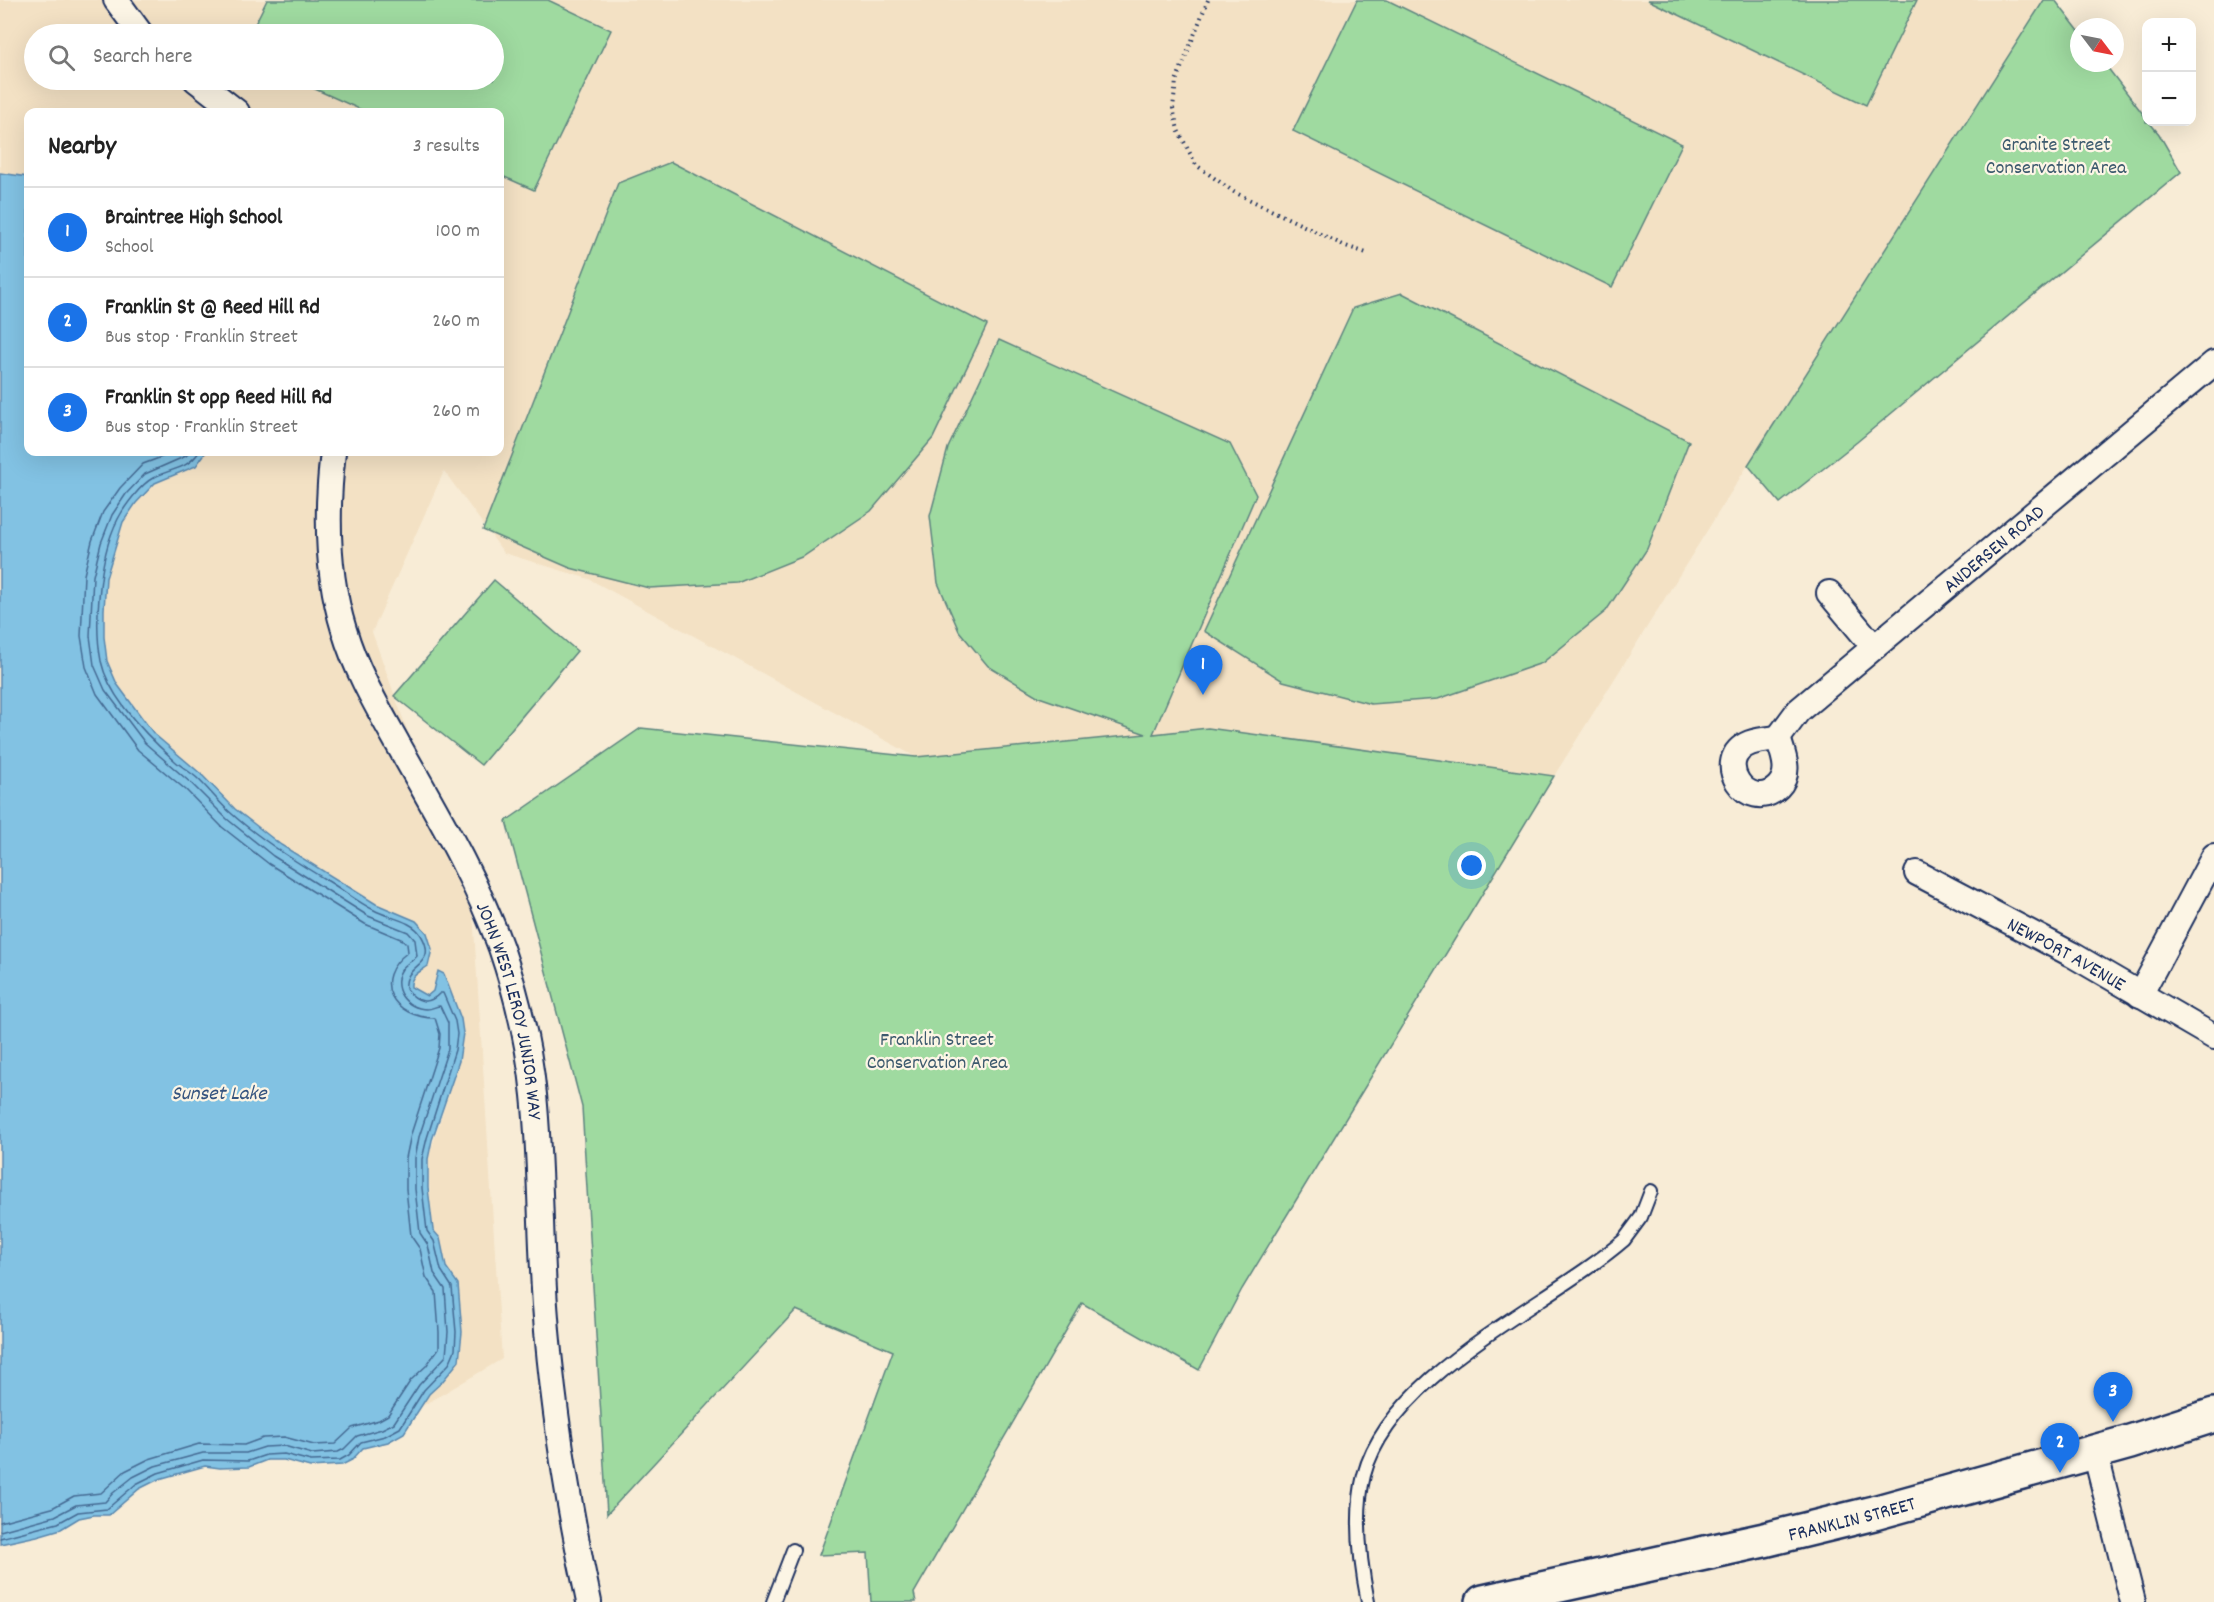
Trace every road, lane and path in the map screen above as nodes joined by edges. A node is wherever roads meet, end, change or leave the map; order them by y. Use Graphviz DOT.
graph roads {
  1 [pos="116,0"];
  2 [pos="1208,0"];
  3 [pos="134,24"];
  4 [pos="209,90"];
  5 [pos="232,108"];
  6 [pos="1369,254"];
  7 [pos="2214,363"];
  8 [pos="333,456"];
  9 [pos="1829,593"];
  10 [pos="1874,647"];
  11 [pos="1778,738"];
  12 [pos="2214,856"];
  13 [pos="1917,873"];
  14 [pos="2140,995"];
  15 [pos="2214,1037"];
  16 [pos="1650,1191"];
  17 [pos="2214,1415"];
  18 [pos="2095,1452"];
  19 [pos="793,1550"];
  20 [pos="589,1602"];
  21 [pos="773,1602"];
  22 [pos="1368,1602"];
  23 [pos="1483,1602"];
  24 [pos="2133,1602"];
  1 -- 3 [label="street"];
  2 -- 6 [label="path"];
  4 -- 5 [label="street"];
  7 -- 10 [label="street, ANDERSEN ROAD"];
  8 -- 20 [label="street, JOHN WEST LEROY JUNIOR WAY"];
  9 -- 10 [label="street"];
  10 -- 11 [label="street, ANDERSEN ROAD"];
  12 -- 14 [label="street"];
  13 -- 14 [label="street, NEWPORT AVENUE"];
  14 -- 15 [label="street, NEWPORT AVENUE"];
  16 -- 22 [label="lane"];
  17 -- 18 [label="main road, FRANKLIN STREET"];
  18 -- 23 [label="main road, FRANKLIN STREET"];
  18 -- 24 [label="street"];
  19 -- 21 [label="lane"];
}
